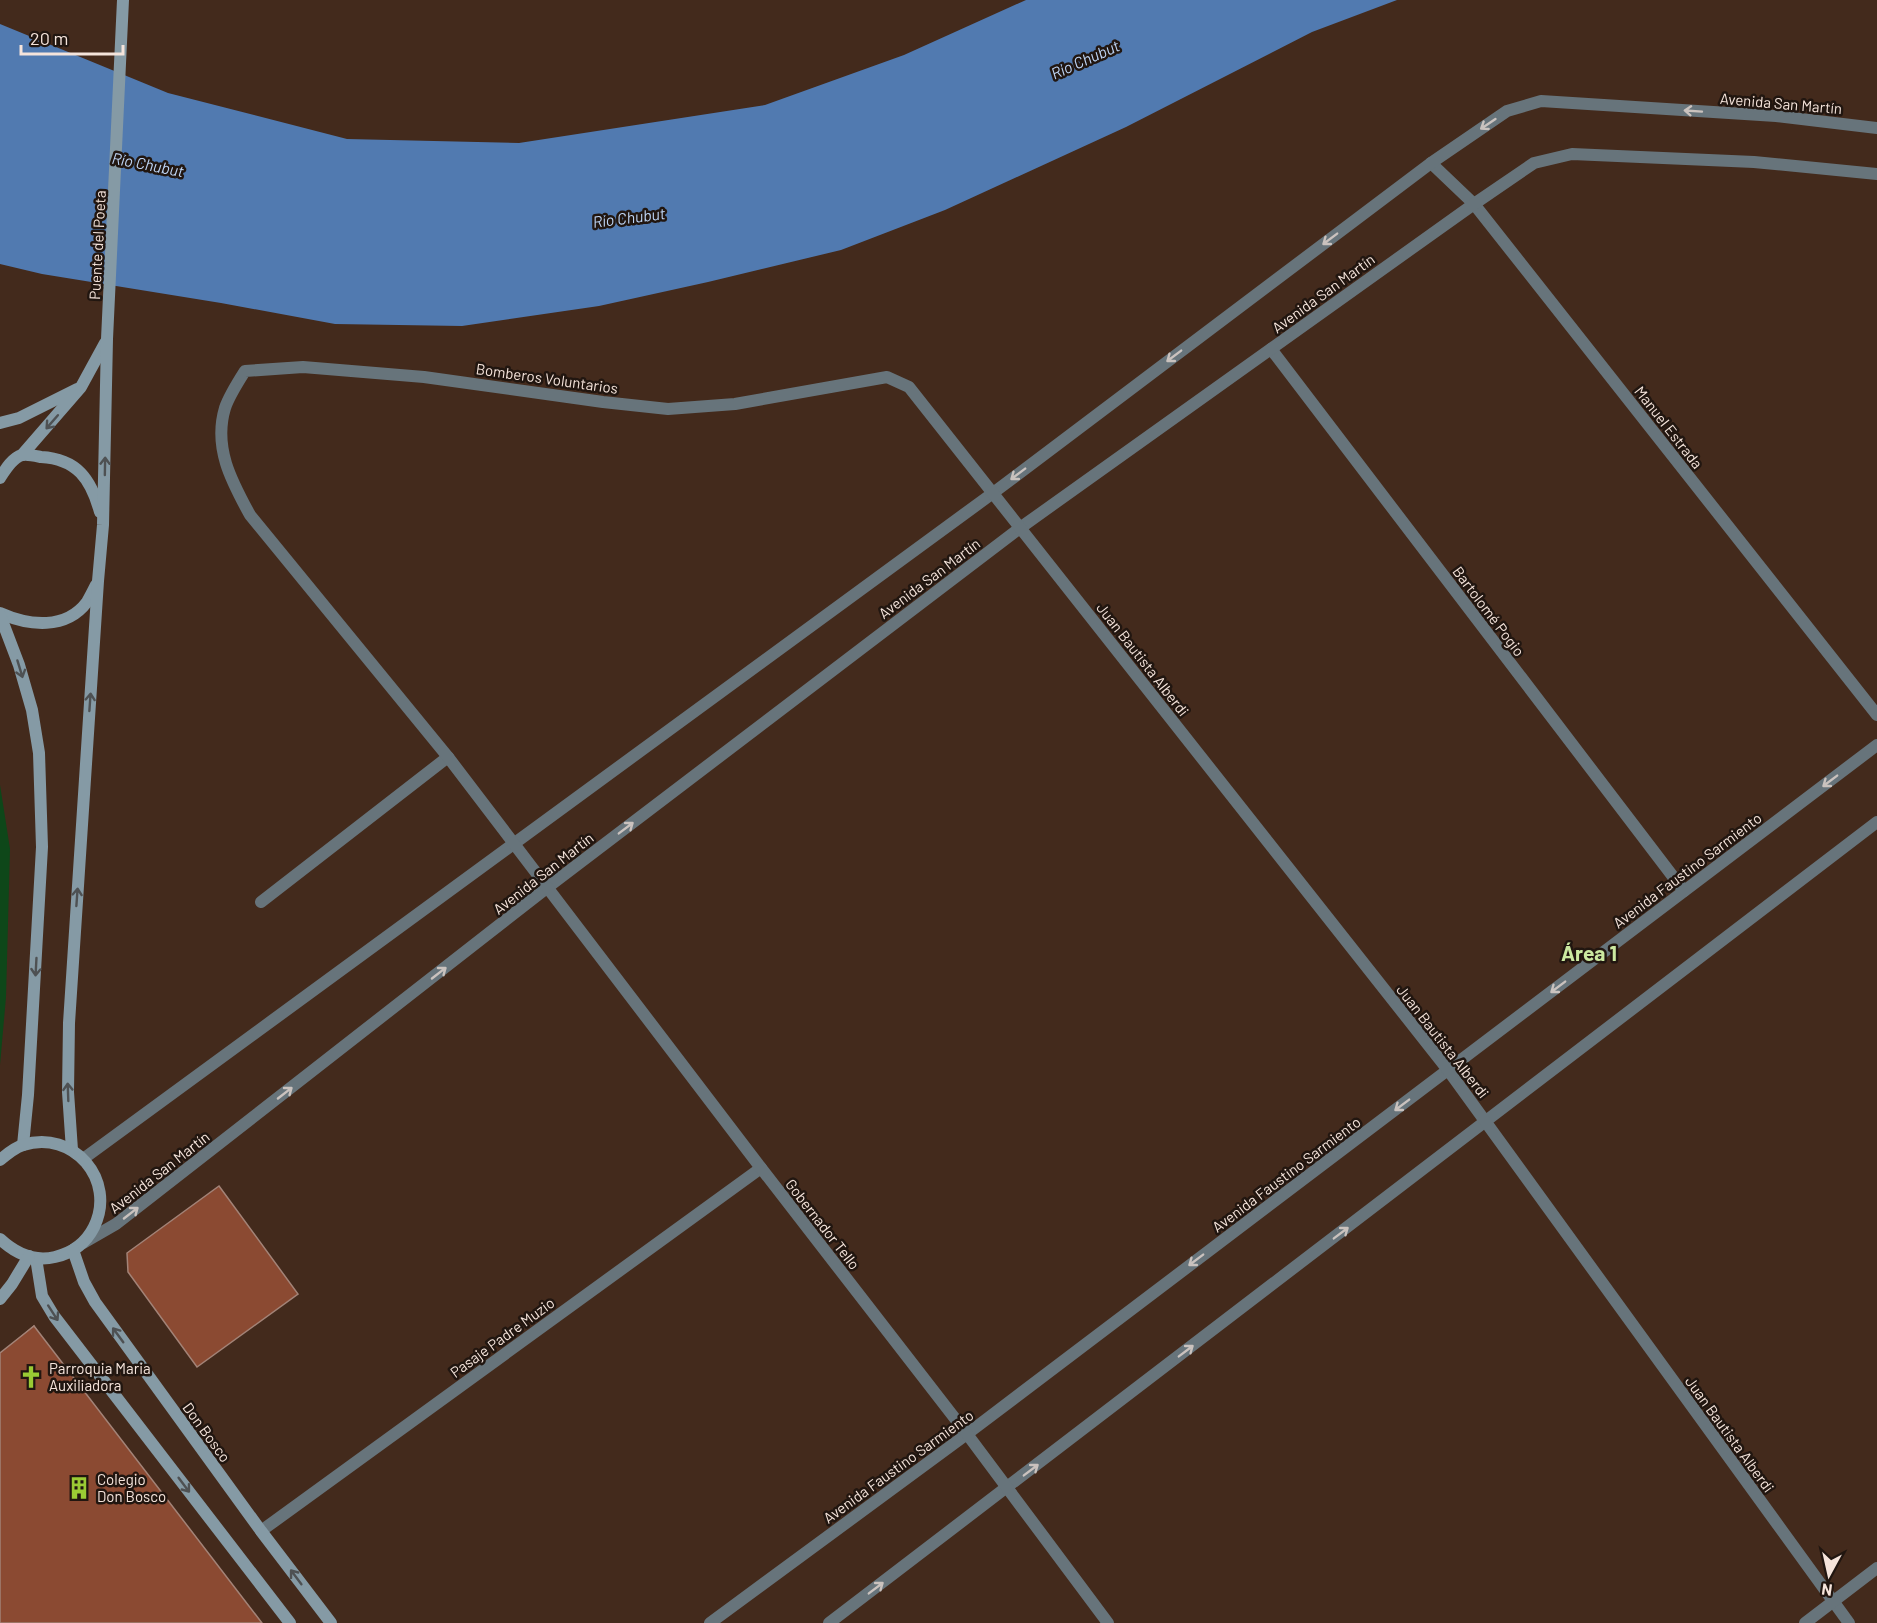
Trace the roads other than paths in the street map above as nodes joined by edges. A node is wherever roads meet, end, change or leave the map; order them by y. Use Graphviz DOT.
graph roads {
  1 [pos="123,0"];
  2 [pos="1877,128"];
  3 [pos="1431,163"];
  4 [pos="1877,174"];
  5 [pos="1474,204"];
  6 [pos="107,339"];
  7 [pos="1271,349"];
  8 [pos="81,387"];
  9 [pos="909,387"];
  10 [pos="0,423"];
  11 [pos="220,433"];
  12 [pos="22,455"];
  13 [pos="4,462"];
  14 [pos="0,478"];
  15 [pos="993,493"];
  16 [pos="104,525"];
  17 [pos="1020,528"];
  18 [pos="98,581"];
  19 [pos="0,614"];
  20 [pos="1877,715"];
  21 [pos="1877,745"];
  22 [pos="448,757"];
  23 [pos="1877,822"];
  24 [pos="515,844"];
  25 [pos="548,887"];
  26 [pos="1684,891"];
  27 [pos="261,902"];
  28 [pos="1448,1070"];
  29 [pos="1486,1121"];
  30 [pos="23,1145"];
  31 [pos="72,1150"];
  32 [pos="83,1159"];
  33 [pos="0,1160"];
  34 [pos="761,1168"];
  35 [pos="0,1239"];
  36 [pos="77,1247"];
  37 [pos="32,1257"];
  38 [pos="0,1299"];
  39 [pos="967,1434"];
  40 [pos="1008,1488"];
  41 [pos="261,1531"];
  42 [pos="1877,1568"];
  43 [pos="1833,1602"];
  44 [pos="290,1623"];
  45 [pos="331,1623"];
  46 [pos="710,1623"];
  47 [pos="829,1623"];
  48 [pos="1107,1623"];
  49 [pos="1805,1623"];
  50 [pos="1849,1623"];
  1 -- 6 [label="main road, Puente del Poeta"];
  2 -- 3 [label="street, Avenida San Martín, one-way"];
  3 -- 5 [label="street, Manuel Estrada"];
  3 -- 15 [label="street, Avenida San Martín, one-way"];
  4 -- 5 [label="street, Avenida San Martín"];
  5 -- 7 [label="street, Avenida San Martín"];
  5 -- 20 [label="street, Manuel Estrada"];
  6 -- 8 [label="main road"];
  16 -- 6 [label="main road, Puente del Poeta, one-way"];
  7 -- 17 [label="street, Avenida San Martín"];
  7 -- 26 [label="street, Bartolomé Pogio"];
  8 -- 10 [label="main road"];
  8 -- 12 [label="main road, one-way"];
  9 -- 11 [label="street, Bomberos Voluntarios"];
  9 -- 15 [label="street, Juan Bautista Alberdi"];
  11 -- 22 [label="street, Gobernador Tello"];
  12 -- 13 [label="main road"];
  12 -- 16 [label="main road"];
  13 -- 14 [label="main road"];
  15 -- 17 [label="street, Juan Bautista Alberdi"];
  15 -- 24 [label="street, Avenida San Martín"];
  16 -- 18 [label="main road, Puente del Poeta"];
  25 -- 17 [label="street, Avenida San Martín, one-way"];
  17 -- 28 [label="street, Juan Bautista Alberdi"];
  18 -- 19 [label="main road"];
  31 -- 18 [label="main road, Puente del Poeta, one-way"];
  19 -- 30 [label="main road, one-way"];
  21 -- 26 [label="street, Avenida Faustino Sarmiento, one-way"];
  22 -- 24 [label="street, Gobernador Tello"];
  22 -- 27 [label="street"];
  23 -- 29 [label="street"];
  24 -- 25 [label="street, Gobernador Tello"];
  24 -- 32 [label="street, Avenida San Martín"];
  25 -- 34 [label="street, Gobernador Tello"];
  36 -- 25 [label="street, Avenida San Martín, one-way"];
  26 -- 28 [label="street, Avenida Faustino Sarmiento, one-way"];
  28 -- 29 [label="street, Juan Bautista Alberdi"];
  28 -- 39 [label="street, Avenida Faustino Sarmiento, one-way"];
  40 -- 29 [label="street, one-way"];
  29 -- 43 [label="street, Juan Bautista Alberdi"];
  30 -- 31 [label="main road, Avenida San Martín"];
  30 -- 33 [label="main road"];
  31 -- 32 [label="main road, Avenida San Martín"];
  32 -- 36 [label="main road, Avenida San Martín"];
  34 -- 39 [label="street, Gobernador Tello"];
  34 -- 41 [label="street, Pasaje Padre Muzio"];
  35 -- 37 [label="main road"];
  36 -- 37 [label="main road, Avenida San Martín"];
  41 -- 36 [label="main road, Don Bosco, one-way"];
  37 -- 38 [label="main road"];
  37 -- 44 [label="main road, one-way"];
  39 -- 40 [label="street, Gobernador Tello"];
  39 -- 46 [label="street, Avenida Faustino Sarmiento"];
  47 -- 40 [label="street, one-way"];
  40 -- 48 [label="street, Gobernador Tello"];
  45 -- 41 [label="main road, Don Bosco, one-way"];
  42 -- 43 [label="street"];
  43 -- 49 [label="street"];
  43 -- 50 [label="street, Juan Bautista Alberdi"];
}
